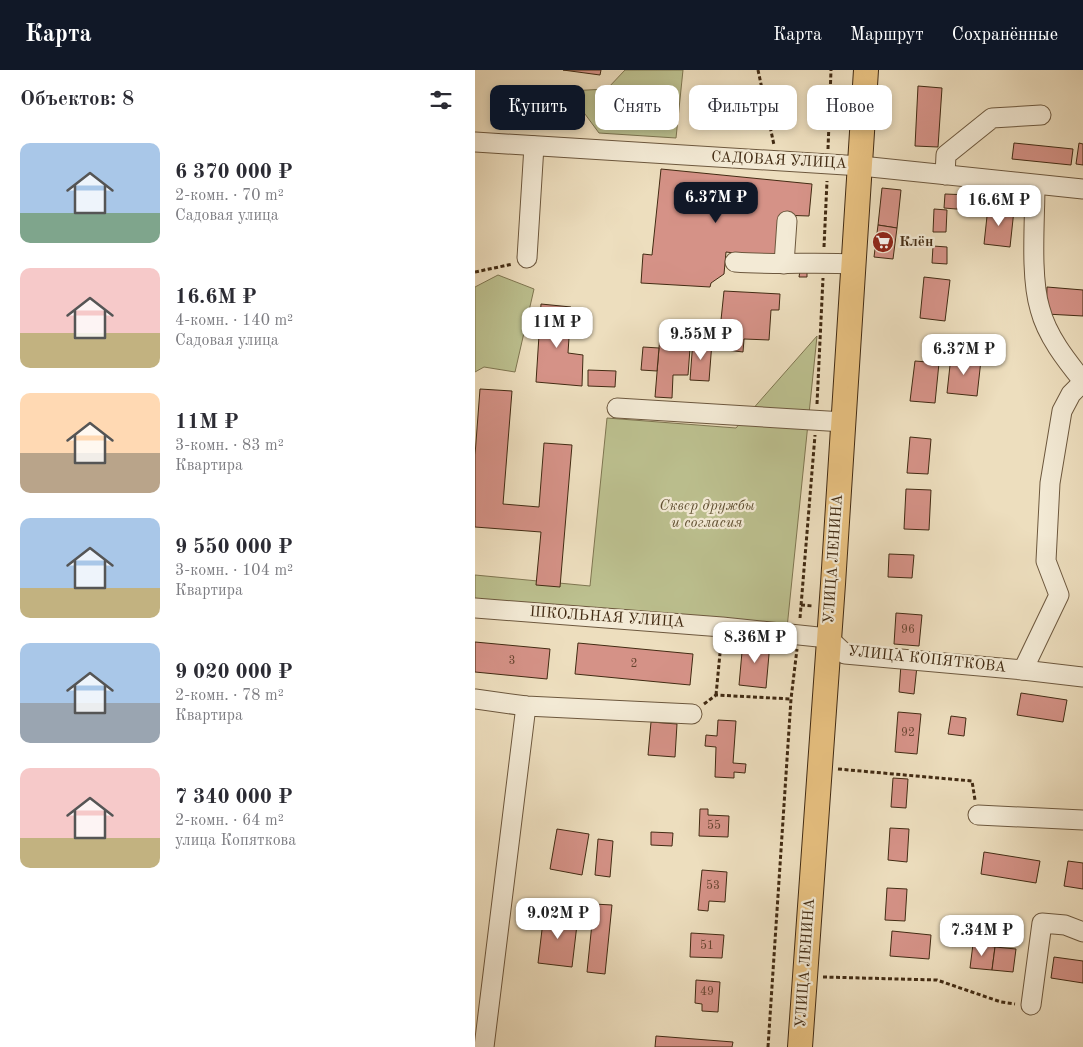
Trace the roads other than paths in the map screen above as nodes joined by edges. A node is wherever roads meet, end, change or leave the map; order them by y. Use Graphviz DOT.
graph roads {
  1 [pos="866,70"];
  2 [pos="1041,116"];
  3 [pos="475,142"];
  4 [pos="534,146"];
  5 [pos="861,166"];
  6 [pos="945,175"];
  7 [pos="1035,185"];
  8 [pos="1083,189"];
  9 [pos="787,220"];
  10 [pos="527,258"];
  11 [pos="735,262"];
  12 [pos="784,264"];
  13 [pos="854,264"];
  14 [pos="1083,381"];
  15 [pos="617,408"];
  16 [pos="844,422"];
  17 [pos="475,608"];
  18 [pos="828,638"];
  19 [pos="1023,670"];
  20 [pos="1083,677"];
  21 [pos="475,699"];
  22 [pos="526,706"];
  23 [pos="692,714"];
  24 [pos="978,816"];
  25 [pos="1083,820"];
  26 [pos="1083,932"];
  27 [pos="1031,1005"];
  28 [pos="484,1047"];
  29 [pos="800,1047"];
  1 -- 5 [label="main road, УЛИЦА ЛЕНИНА"];
  2 -- 6 [label="street"];
  3 -- 4 [label="street, САДОВАЯ УЛИЦА"];
  4 -- 5 [label="street, САДОВАЯ УЛИЦА"];
  4 -- 10 [label="street"];
  5 -- 6 [label="street, САДОВАЯ УЛИЦА"];
  5 -- 13 [label="main road, УЛИЦА ЛЕНИНА"];
  6 -- 7 [label="street, САДОВАЯ УЛИЦА"];
  7 -- 8 [label="street, САДОВАЯ УЛИЦА"];
  7 -- 14 [label="street"];
  9 -- 12 [label="street"];
  11 -- 12 [label="street"];
  12 -- 13 [label="street"];
  13 -- 16 [label="main road, УЛИЦА ЛЕНИНА"];
  14 -- 19 [label="street, УЛИЦА КОПЯТКОВА"];
  15 -- 16 [label="street"];
  16 -- 18 [label="main road, УЛИЦА ЛЕНИНА"];
  17 -- 18 [label="street, ШКОЛЬНАЯ УЛИЦА"];
  18 -- 19 [label="street, УЛИЦА КОПЯТКОВА"];
  18 -- 29 [label="main road, УЛИЦА ЛЕНИНА"];
  19 -- 20 [label="street"];
  21 -- 22 [label="street"];
  22 -- 23 [label="street"];
  22 -- 28 [label="street"];
  24 -- 25 [label="street"];
  26 -- 27 [label="street"];
}
